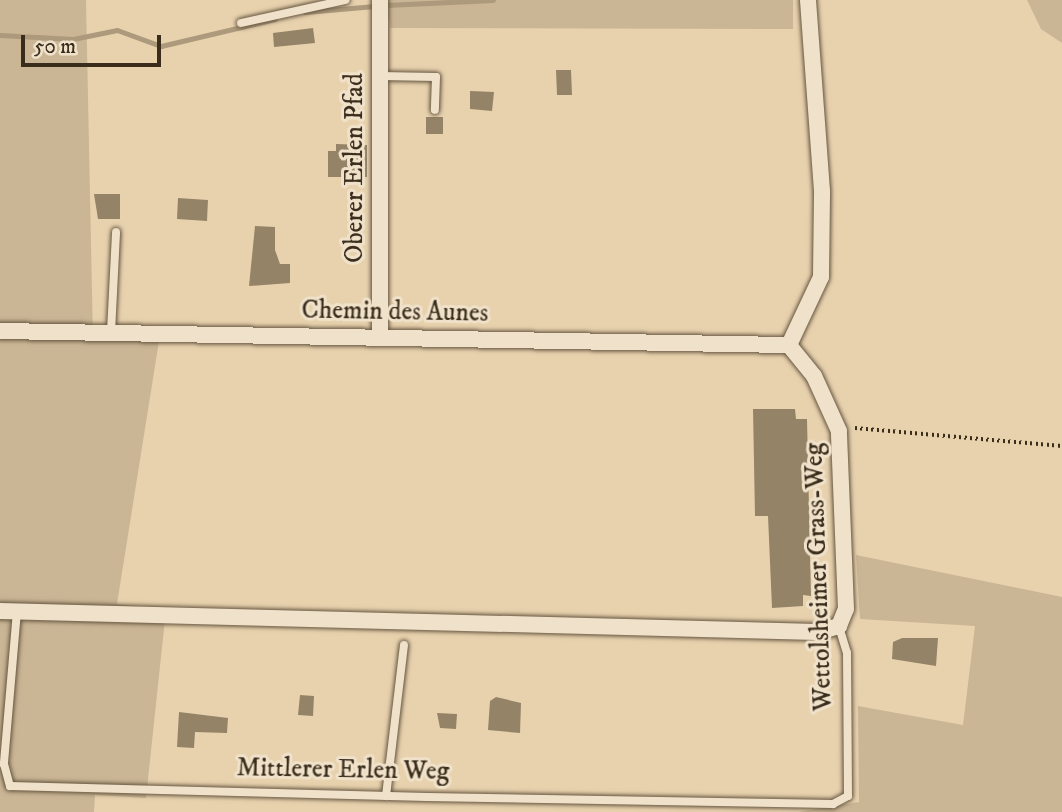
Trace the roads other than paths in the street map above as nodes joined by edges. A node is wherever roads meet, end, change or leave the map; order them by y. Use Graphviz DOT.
graph roads {
  1 [pos="346,0"];
  2 [pos="380,0"];
  3 [pos="808,0"];
  4 [pos="242,23"];
  5 [pos="380,76"];
  6 [pos="435,110"];
  7 [pos="116,232"];
  8 [pos="0,331"];
  9 [pos="111,332"];
  10 [pos="380,335"];
  11 [pos="789,345"];
  12 [pos="0,611"];
  13 [pos="17,611"];
  14 [pos="839,626"];
  15 [pos="404,645"];
  16 [pos="386,796"];
  17 [pos="848,796"];
  1 -- 4 [label="lane"];
  2 -- 5 [label="street, Oberer Erlen Pfad"];
  3 -- 11 [label="street"];
  5 -- 6 [label="lane"];
  5 -- 10 [label="street, Oberer Erlen Pfad"];
  7 -- 9 [label="lane"];
  8 -- 9 [label="street, Chemin des Aunes"];
  9 -- 10 [label="street, Chemin des Aunes"];
  10 -- 11 [label="street, Chemin des Aunes"];
  11 -- 14 [label="street, Wettolsheimer Grass-Weg"];
  12 -- 13 [label="street"];
  13 -- 14 [label="street"];
  13 -- 16 [label="lane, Mittlerer Erlen Weg"];
  14 -- 17 [label="lane, Wettolsheimer Grass-Weg"];
  15 -- 16 [label="lane"];
  16 -- 17 [label="lane, Mittlerer Erlen Weg"];
}
